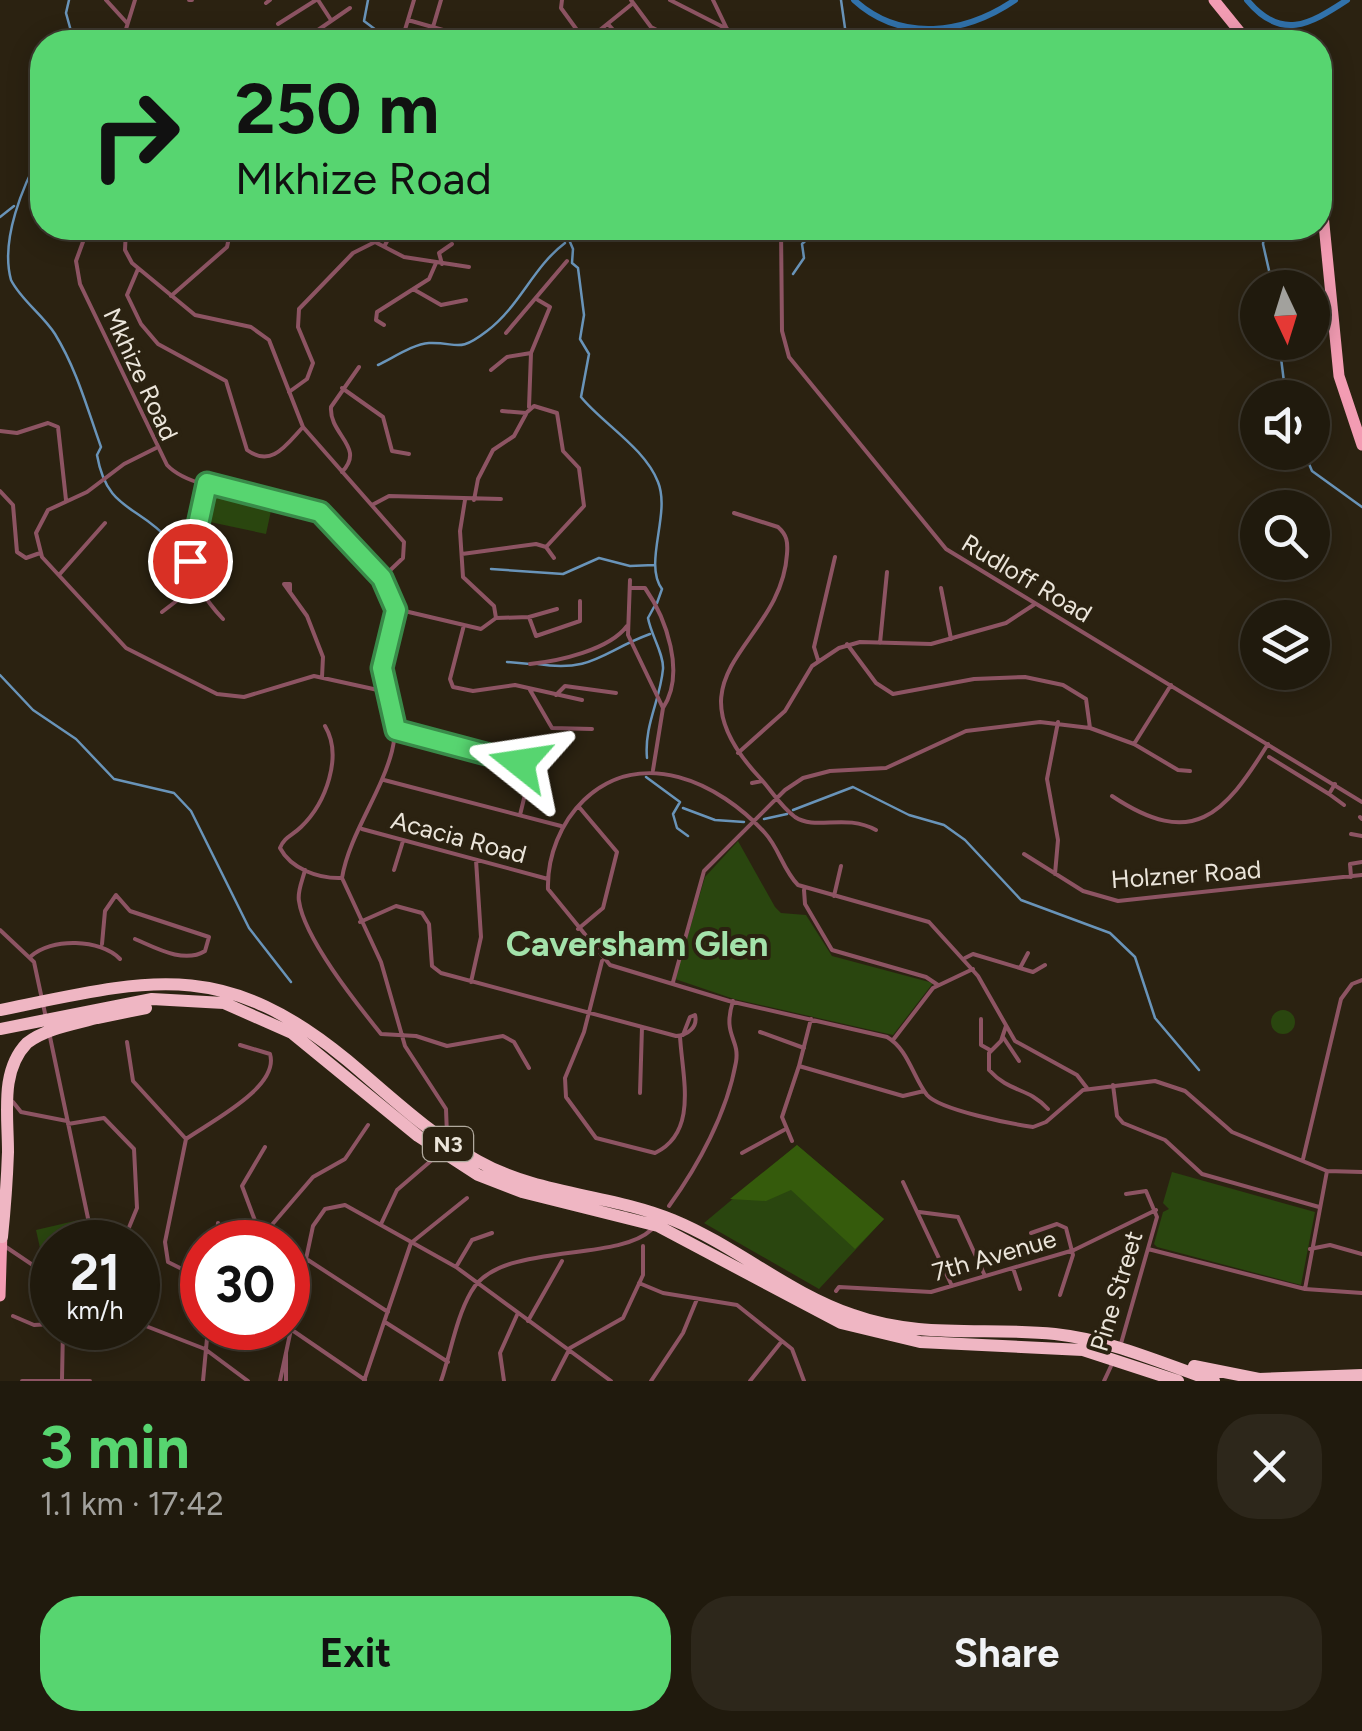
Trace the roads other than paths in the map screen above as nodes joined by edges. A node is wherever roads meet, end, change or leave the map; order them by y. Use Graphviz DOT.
graph roads {
  1 [pos="106,0"];
  2 [pos="317,0"];
  3 [pos="414,0"];
  4 [pos="441,0"];
  5 [pos="562,0"];
  6 [pos="670,0"];
  7 [pos="713,0"];
  8 [pos="1214,0"];
  9 [pos="135,1"];
  10 [pos="632,2"];
  11 [pos="350,8"];
  12 [pos="331,20"];
  13 [pos="408,20"];
  14 [pos="127,23"];
  15 [pos="278,24"];
  16 [pos="608,24"];
  17 [pos="433,27"];
  18 [pos="727,29"];
  19 [pos="125,30"];
  20 [pos="317,30"];
  21 [pos="405,30"];
  22 [pos="438,30"];
  23 [pos="577,30"];
  24 [pos="601,30"];
  25 [pos="613,30"];
  26 [pos="657,30"];
  27 [pos="1238,30"];
  28 [pos="83,240"];
  29 [pos="125,240"];
  30 [pos="230,240"];
  31 [pos="388,240"];
  32 [pos="782,240"];
  33 [pos="1326,240"];
  34 [pos="452,244"];
  35 [pos="385,245"];
  36 [pos="566,261"];
  37 [pos="439,264"];
  38 [pos="469,267"];
  39 [pos="138,269"];
  40 [pos="413,289"];
  41 [pos="172,296"];
  42 [pos="466,300"];
  43 [pos="538,300"];
  44 [pos="384,325"];
  45 [pos="506,333"];
  46 [pos="531,353"];
  47 [pos="359,366"];
  48 [pos="491,370"];
  49 [pos="342,388"];
  50 [pos="290,392"];
  51 [pos="528,410"];
  52 [pos="502,411"];
  53 [pos="302,427"];
  54 [pos="0,431"];
  55 [pos="1362,446"];
  56 [pos="156,448"];
  57 [pos="409,454"];
  58 [pos="342,472"];
  59 [pos="207,483"];
  60 [pos="0,491"];
  61 [pos="501,499"];
  62 [pos="66,500"];
  63 [pos="465,500"];
  64 [pos="474,500"];
  65 [pos="372,505"];
  66 [pos="734,512"];
  67 [pos="104,523"];
  68 [pos="546,547"];
  69 [pos="40,553"];
  70 [pos="462,554"];
  71 [pos="835,556"];
  72 [pos="554,558"];
  73 [pos="886,572"];
  74 [pos="59,575"];
  75 [pos="382,578"];
  76 [pos="630,580"];
  77 [pos="196,586"];
  78 [pos="630,588"];
  79 [pos="941,588"];
  80 [pos="290,591"];
  81 [pos="580,601"];
  82 [pos="1034,604"];
  83 [pos="557,608"];
  84 [pos="396,610"];
  85 [pos="162,612"];
  86 [pos="529,617"];
  87 [pos="496,618"];
  88 [pos="223,619"];
  89 [pos="464,625"];
  90 [pos="627,626"];
  91 [pos="950,639"];
  92 [pos="880,643"];
  93 [pos="847,644"];
  94 [pos="818,660"];
  95 [pos="530,664"];
  96 [pos="322,677"];
  97 [pos="1171,686"];
  98 [pos="530,688"];
  99 [pos="387,692"];
  100 [pos="616,694"];
  101 [pos="556,695"];
  102 [pos="582,700"];
  103 [pos="662,707"];
  104 [pos="1058,722"];
  105 [pos="325,726"];
  106 [pos="592,728"];
  107 [pos="1090,728"];
  108 [pos="396,730"];
  109 [pos="1134,744"];
  110 [pos="1268,744"];
  111 [pos="738,753"];
  112 [pos="1268,757"];
  113 [pos="654,770"];
  114 [pos="1190,771"];
  115 [pos="384,780"];
  116 [pos="762,781"];
  117 [pos="752,784"];
  118 [pos="1335,784"];
  119 [pos="1329,794"];
  120 [pos="1112,796"];
  121 [pos="777,799"];
  122 [pos="1362,802"];
  123 [pos="1344,805"];
  124 [pos="578,806"];
  125 [pos="520,814"];
  126 [pos="753,823"];
  127 [pos="562,826"];
  128 [pos="362,829"];
  129 [pos="876,830"];
  130 [pos="1351,834"];
  131 [pos="1362,836"];
  132 [pos="403,841"];
  133 [pos="1024,854"];
  134 [pos="476,860"];
  135 [pos="1362,862"];
  136 [pos="841,866"];
  137 [pos="306,870"];
  138 [pos="394,870"];
  139 [pos="1055,874"];
  140 [pos="549,876"];
  141 [pos="1358,876"];
  142 [pos="342,878"];
  143 [pos="804,888"];
  144 [pos="834,896"];
  145 [pos="360,922"];
  146 [pos="578,929"];
  147 [pos="0,930"];
  148 [pos="135,939"];
  149 [pos="9,942"];
  150 [pos="102,944"];
  151 [pos="1,946"];
  152 [pos="1028,953"];
  153 [pos="30,957"];
  154 [pos="965,958"];
  155 [pos="120,959"];
  156 [pos="602,961"];
  157 [pos="1045,965"];
  158 [pos="1020,968"];
  159 [pos="972,969"];
  160 [pos="1362,980"];
  161 [pos="471,982"];
  162 [pos="673,982"];
  163 [pos="938,985"];
  164 [pos="232,993"];
  165 [pos="40,998"];
  166 [pos="733,1001"];
  167 [pos="745,1003"];
  168 [pos="0,1008"];
  169 [pos="730,1012"];
  170 [pos="589,1013"];
  171 [pos="100,1017"];
  172 [pos="0,1018"];
  173 [pos="811,1018"];
  174 [pos="982,1020"];
  175 [pos="276,1023"];
  176 [pos="1006,1026"];
  177 [pos="642,1027"];
  178 [pos="0,1029"];
  179 [pos="760,1032"];
  180 [pos="402,1037"];
  181 [pos="0,1038"];
  182 [pos="1003,1038"];
  183 [pos="893,1040"];
  184 [pos="127,1042"];
  185 [pos="240,1046"];
  186 [pos="804,1048"];
  187 [pos="990,1050"];
  188 [pos="1018,1061"];
  189 [pos="799,1066"];
  190 [pos="529,1068"];
  191 [pos="1112,1085"];
  192 [pos="1087,1088"];
  193 [pos="924,1091"];
  194 [pos="11,1092"];
  195 [pos="640,1093"];
  196 [pos="1048,1109"];
  197 [pos="0,1117"];
  198 [pos="67,1122"];
  199 [pos="368,1124"];
  200 [pos="784,1130"];
  201 [pos="186,1139"];
  202 [pos="792,1142"];
  203 [pos="265,1148"];
  204 [pos="742,1153"];
  205 [pos="1303,1160"];
  206 [pos="1326,1171"];
  207 [pos="1362,1172"];
  208 [pos="903,1182"];
  209 [pos="1126,1194"];
  210 [pos="467,1198"];
  211 [pos="668,1206"];
  212 [pos="1320,1207"];
  213 [pos="1156,1210"];
  214 [pos="917,1212"];
  215 [pos="1148,1214"];
  216 [pos="88,1220"];
  217 [pos="132,1220"];
  218 [pos="255,1220"];
  219 [pos="273,1220"];
  220 [pos="1156,1221"];
  221 [pos="381,1224"];
  222 [pos="651,1230"];
  223 [pos="492,1233"];
  224 [pos="1031,1233"];
  225 [pos="412,1240"];
  226 [pos="3,1243"];
  227 [pos="644,1246"];
  228 [pos="310,1249"];
  229 [pos="1148,1249"];
  230 [pos="1310,1249"];
  231 [pos="1074,1250"];
  232 [pos="1362,1254"];
  233 [pos="310,1261"];
  234 [pos="562,1261"];
  235 [pos="30,1262"];
  236 [pos="456,1267"];
  237 [pos="180,1268"];
  238 [pos="1013,1268"];
  239 [pos="986,1276"];
  240 [pos="639,1284"];
  241 [pos="475,1285"];
  242 [pos="952,1286"];
  243 [pos="1020,1289"];
  244 [pos="1305,1289"];
  245 [pos="836,1291"];
  246 [pos="1362,1293"];
  247 [pos="1060,1294"];
  248 [pos="0,1296"];
  249 [pos="697,1299"];
  250 [pos="388,1312"];
  251 [pos="518,1314"];
  252 [pos="13,1316"];
  253 [pos="528,1321"];
  254 [pos="385,1322"];
  255 [pos="30,1323"];
  256 [pos="782,1341"];
  257 [pos="310,1342"];
  258 [pos="570,1348"];
  259 [pos="62,1350"];
  260 [pos="205,1350"];
  261 [pos="206,1350"];
  262 [pos="286,1350"];
  263 [pos="1130,1357"];
  264 [pos="448,1362"];
  265 [pos="1362,1375"];
  266 [pos="62,1379"];
  267 [pos="364,1380"];
  268 [pos="22,1381"];
  269 [pos="90,1381"];
  270 [pos="203,1381"];
  271 [pos="248,1381"];
  272 [pos="283,1381"];
  273 [pos="441,1381"];
  274 [pos="504,1381"];
  275 [pos="553,1381"];
  276 [pos="611,1381"];
  277 [pos="651,1381"];
  278 [pos="750,1381"];
  279 [pos="804,1381"];
  280 [pos="1104,1381"];
  281 [pos="1166,1381"];
  282 [pos="1178,1381"];
  283 [pos="1214,1381"];
  1 -- 14 [label="street"];
  2 -- 12 [label="street"];
  2 -- 15 [label="street"];
  3 -- 13 [label="street"];
  4 -- 17 [label="street"];
  5 -- 23 [label="street"];
  6 -- 18 [label="street"];
  7 -- 18 [label="street"];
  8 -- 27 [label="highway"];
  9 -- 14 [label="street"];
  10 -- 16 [label="street"];
  10 -- 26 [label="street"];
  11 -- 12 [label="street"];
  12 -- 20 [label="street"];
  13 -- 17 [label="street"];
  13 -- 21 [label="street"];
  14 -- 19 [label="street"];
  16 -- 24 [label="street"];
  16 -- 25 [label="street"];
  17 -- 22 [label="street"];
  28 -- 56 [label="street, Mkhize Road"];
  29 -- 39 [label="street"];
  30 -- 41 [label="street"];
  31 -- 35 [label="street"];
  32 -- 82 [label="street, Rudloff Road"];
  33 -- 55 [label="highway"];
  34 -- 37 [label="street"];
  35 -- 37 [label="street"];
  35 -- 50 [label="street"];
  36 -- 43 [label="street"];
  37 -- 38 [label="street"];
  37 -- 40 [label="street"];
  39 -- 41 [label="street"];
  39 -- 53 [label="street"];
  40 -- 42 [label="street"];
  40 -- 44 [label="street"];
  41 -- 50 [label="street"];
  43 -- 45 [label="street"];
  43 -- 46 [label="street"];
  46 -- 48 [label="street"];
  46 -- 51 [label="street"];
  47 -- 49 [label="street"];
  49 -- 57 [label="street"];
  49 -- 58 [label="street"];
  50 -- 53 [label="street"];
  51 -- 52 [label="street"];
  51 -- 64 [label="street"];
  51 -- 68 [label="street"];
  53 -- 58 [label="street"];
  54 -- 62 [label="street"];
  56 -- 59 [label="street, Mkhize Road"];
  56 -- 62 [label="street"];
  58 -- 65 [label="street"];
  59 -- 75 [label="street, Mkhize Road"];
  59 -- 77 [label="street"];
  60 -- 69 [label="street"];
  61 -- 64 [label="street"];
  62 -- 69 [label="street"];
  63 -- 64 [label="street"];
  63 -- 65 [label="street"];
  63 -- 70 [label="street"];
  65 -- 75 [label="street"];
  66 -- 111 [label="street"];
  67 -- 74 [label="street"];
  68 -- 70 [label="street"];
  68 -- 72 [label="street"];
  69 -- 74 [label="street"];
  70 -- 87 [label="street"];
  71 -- 94 [label="street"];
  73 -- 92 [label="street"];
  74 -- 96 [label="street"];
  75 -- 84 [label="street, Mkhize Road"];
  76 -- 78 [label="street"];
  77 -- 85 [label="street"];
  77 -- 88 [label="street"];
  78 -- 90 [label="street"];
  78 -- 103 [label="street"];
  79 -- 91 [label="street"];
  80 -- 96 [label="street"];
  81 -- 86 [label="street"];
  82 -- 91 [label="street"];
  82 -- 97 [label="street, Rudloff Road"];
  83 -- 86 [label="street"];
  84 -- 89 [label="street"];
  84 -- 99 [label="street"];
  86 -- 87 [label="street"];
  87 -- 89 [label="street"];
  89 -- 98 [label="street"];
  90 -- 95 [label="street"];
  90 -- 103 [label="street"];
  91 -- 92 [label="street"];
  92 -- 93 [label="street"];
  93 -- 94 [label="street"];
  93 -- 107 [label="street"];
  94 -- 111 [label="street"];
  96 -- 99 [label="street"];
  97 -- 109 [label="street"];
  97 -- 110 [label="street, Rudloff Road"];
  98 -- 101 [label="street"];
  98 -- 106 [label="street"];
  99 -- 108 [label="street"];
  100 -- 101 [label="street"];
  101 -- 102 [label="street"];
  103 -- 113 [label="street"];
  104 -- 107 [label="street"];
  104 -- 121 [label="street"];
  104 -- 139 [label="street"];
  105 -- 137 [label="street"];
  107 -- 109 [label="street"];
  108 -- 115 [label="street"];
  108 -- 125 [label="street"];
  109 -- 114 [label="street"];
  110 -- 118 [label="street, Rudloff Road"];
  110 -- 120 [label="street"];
  111 -- 116 [label="street"];
  112 -- 119 [label="street"];
  113 -- 124 [label="street"];
  113 -- 126 [label="street"];
  115 -- 125 [label="street"];
  115 -- 128 [label="street"];
  116 -- 117 [label="street"];
  116 -- 121 [label="street"];
  118 -- 119 [label="street"];
  118 -- 122 [label="street, Rudloff Road"];
  119 -- 123 [label="street"];
  121 -- 126 [label="street"];
  121 -- 129 [label="street"];
  124 -- 127 [label="street"];
  124 -- 146 [label="street"];
  125 -- 127 [label="street"];
  126 -- 143 [label="street"];
  126 -- 162 [label="street"];
  127 -- 140 [label="street"];
  128 -- 132 [label="street, Acacia Road"];
  128 -- 142 [label="street"];
  130 -- 131 [label="street"];
  132 -- 134 [label="street, Acacia Road"];
  132 -- 138 [label="street"];
  133 -- 139 [label="street, Holzner Road"];
  134 -- 140 [label="street, Acacia Road"];
  134 -- 161 [label="street"];
  135 -- 141 [label="street"];
  136 -- 144 [label="street"];
  137 -- 142 [label="street"];
  137 -- 180 [label="street"];
  139 -- 141 [label="street, Holzner Road"];
  140 -- 146 [label="street"];
  142 -- 145 [label="street"];
  143 -- 144 [label="street"];
  143 -- 163 [label="street"];
  144 -- 154 [label="street"];
  145 -- 161 [label="street"];
  145 -- 180 [label="street"];
  146 -- 156 [label="street"];
  147 -- 149 [label="street"];
  148 -- 150 [label="street"];
  149 -- 151 [label="street"];
  149 -- 153 [label="street"];
  150 -- 153 [label="street"];
  150 -- 155 [label="street"];
  152 -- 158 [label="street"];
  153 -- 165 [label="street"];
  154 -- 158 [label="street"];
  154 -- 159 [label="street"];
  156 -- 162 [label="street"];
  156 -- 170 [label="street"];
  157 -- 158 [label="street"];
  159 -- 163 [label="street"];
  159 -- 176 [label="street"];
  160 -- 205 [label="street"];
  161 -- 170 [label="street"];
  162 -- 166 [label="street"];
  163 -- 183 [label="street"];
  164 -- 165 [label="highway"];
  164 -- 172 [label="highway, N3"];
  164 -- 263 [label="highway, N3"];
  165 -- 168 [label="highway"];
  165 -- 198 [label="street"];
  166 -- 167 [label="street"];
  166 -- 169 [label="street"];
  167 -- 169 [label="street"];
  167 -- 173 [label="street"];
  169 -- 211 [label="street"];
  170 -- 177 [label="street"];
  170 -- 177 [label="street"];
  171 -- 175 [label="highway"];
  171 -- 181 [label="highway"];
  171 -- 226 [label="highway"];
  173 -- 183 [label="street"];
  173 -- 186 [label="street"];
  174 -- 187 [label="street"];
  175 -- 178 [label="highway, N3"];
  175 -- 263 [label="highway, N3"];
  176 -- 182 [label="street"];
  176 -- 192 [label="street"];
  177 -- 195 [label="street"];
  179 -- 186 [label="street"];
  180 -- 190 [label="street"];
  180 -- 221 [label="street"];
  182 -- 187 [label="street"];
  182 -- 188 [label="street"];
  183 -- 193 [label="street"];
  184 -- 201 [label="street"];
  185 -- 201 [label="street"];
  186 -- 189 [label="street"];
  187 -- 196 [label="street"];
  189 -- 193 [label="street"];
  189 -- 200 [label="street"];
  191 -- 192 [label="street"];
  191 -- 205 [label="street"];
  191 -- 212 [label="street"];
  192 -- 193 [label="street"];
  194 -- 198 [label="street"];
  197 -- 226 [label="highway"];
  198 -- 216 [label="street"];
  198 -- 217 [label="street"];
  199 -- 219 [label="street"];
  200 -- 202 [label="street"];
  200 -- 204 [label="street"];
  201 -- 237 [label="street"];
  203 -- 218 [label="street"];
  205 -- 206 [label="street"];
  206 -- 207 [label="street"];
  206 -- 212 [label="street"];
  208 -- 214 [label="street"];
  209 -- 213 [label="street"];
  210 -- 225 [label="street"];
  212 -- 230 [label="street"];
  213 -- 215 [label="street, 7th Avenue"];
  213 -- 220 [label="street, Pine Street"];
  214 -- 239 [label="street"];
  214 -- 242 [label="street"];
  215 -- 220 [label="street"];
  215 -- 231 [label="street, 7th Avenue"];
  220 -- 229 [label="street, Pine Street"];
  221 -- 225 [label="street"];
  221 -- 228 [label="street"];
  222 -- 241 [label="street"];
  223 -- 236 [label="street"];
  224 -- 231 [label="street"];
  225 -- 236 [label="street"];
  225 -- 250 [label="street"];
  226 -- 235 [label="street"];
  226 -- 248 [label="highway"];
  227 -- 240 [label="street"];
  229 -- 244 [label="street"];
  229 -- 280 [label="street, Pine Street"];
  230 -- 232 [label="street"];
  230 -- 244 [label="street"];
  231 -- 238 [label="street, 7th Avenue"];
  231 -- 247 [label="street"];
  233 -- 250 [label="street"];
  234 -- 253 [label="street"];
  236 -- 241 [label="street"];
  238 -- 239 [label="street, 7th Avenue"];
  238 -- 243 [label="street"];
  239 -- 242 [label="street, 7th Avenue"];
  240 -- 249 [label="street"];
  240 -- 258 [label="street"];
  241 -- 251 [label="street"];
  241 -- 264 [label="street"];
  242 -- 245 [label="street, 7th Avenue"];
  244 -- 246 [label="street"];
  249 -- 256 [label="street"];
  249 -- 277 [label="street"];
  250 -- 254 [label="street"];
  251 -- 253 [label="street"];
  251 -- 274 [label="street"];
  252 -- 255 [label="street"];
  253 -- 258 [label="street"];
  254 -- 264 [label="street"];
  254 -- 267 [label="street"];
  256 -- 278 [label="street"];
  256 -- 279 [label="street"];
  257 -- 267 [label="street"];
  258 -- 275 [label="street"];
  258 -- 276 [label="street"];
  259 -- 266 [label="street"];
  260 -- 270 [label="street"];
  261 -- 271 [label="street"];
  262 -- 272 [label="street"];
  263 -- 265 [label="highway"];
  263 -- 281 [label="highway"];
  263 -- 282 [label="highway, N3"];
  263 -- 283 [label="highway, N3"];
  264 -- 273 [label="street"];
  266 -- 268 [label="street"];
  266 -- 269 [label="street"];
}
